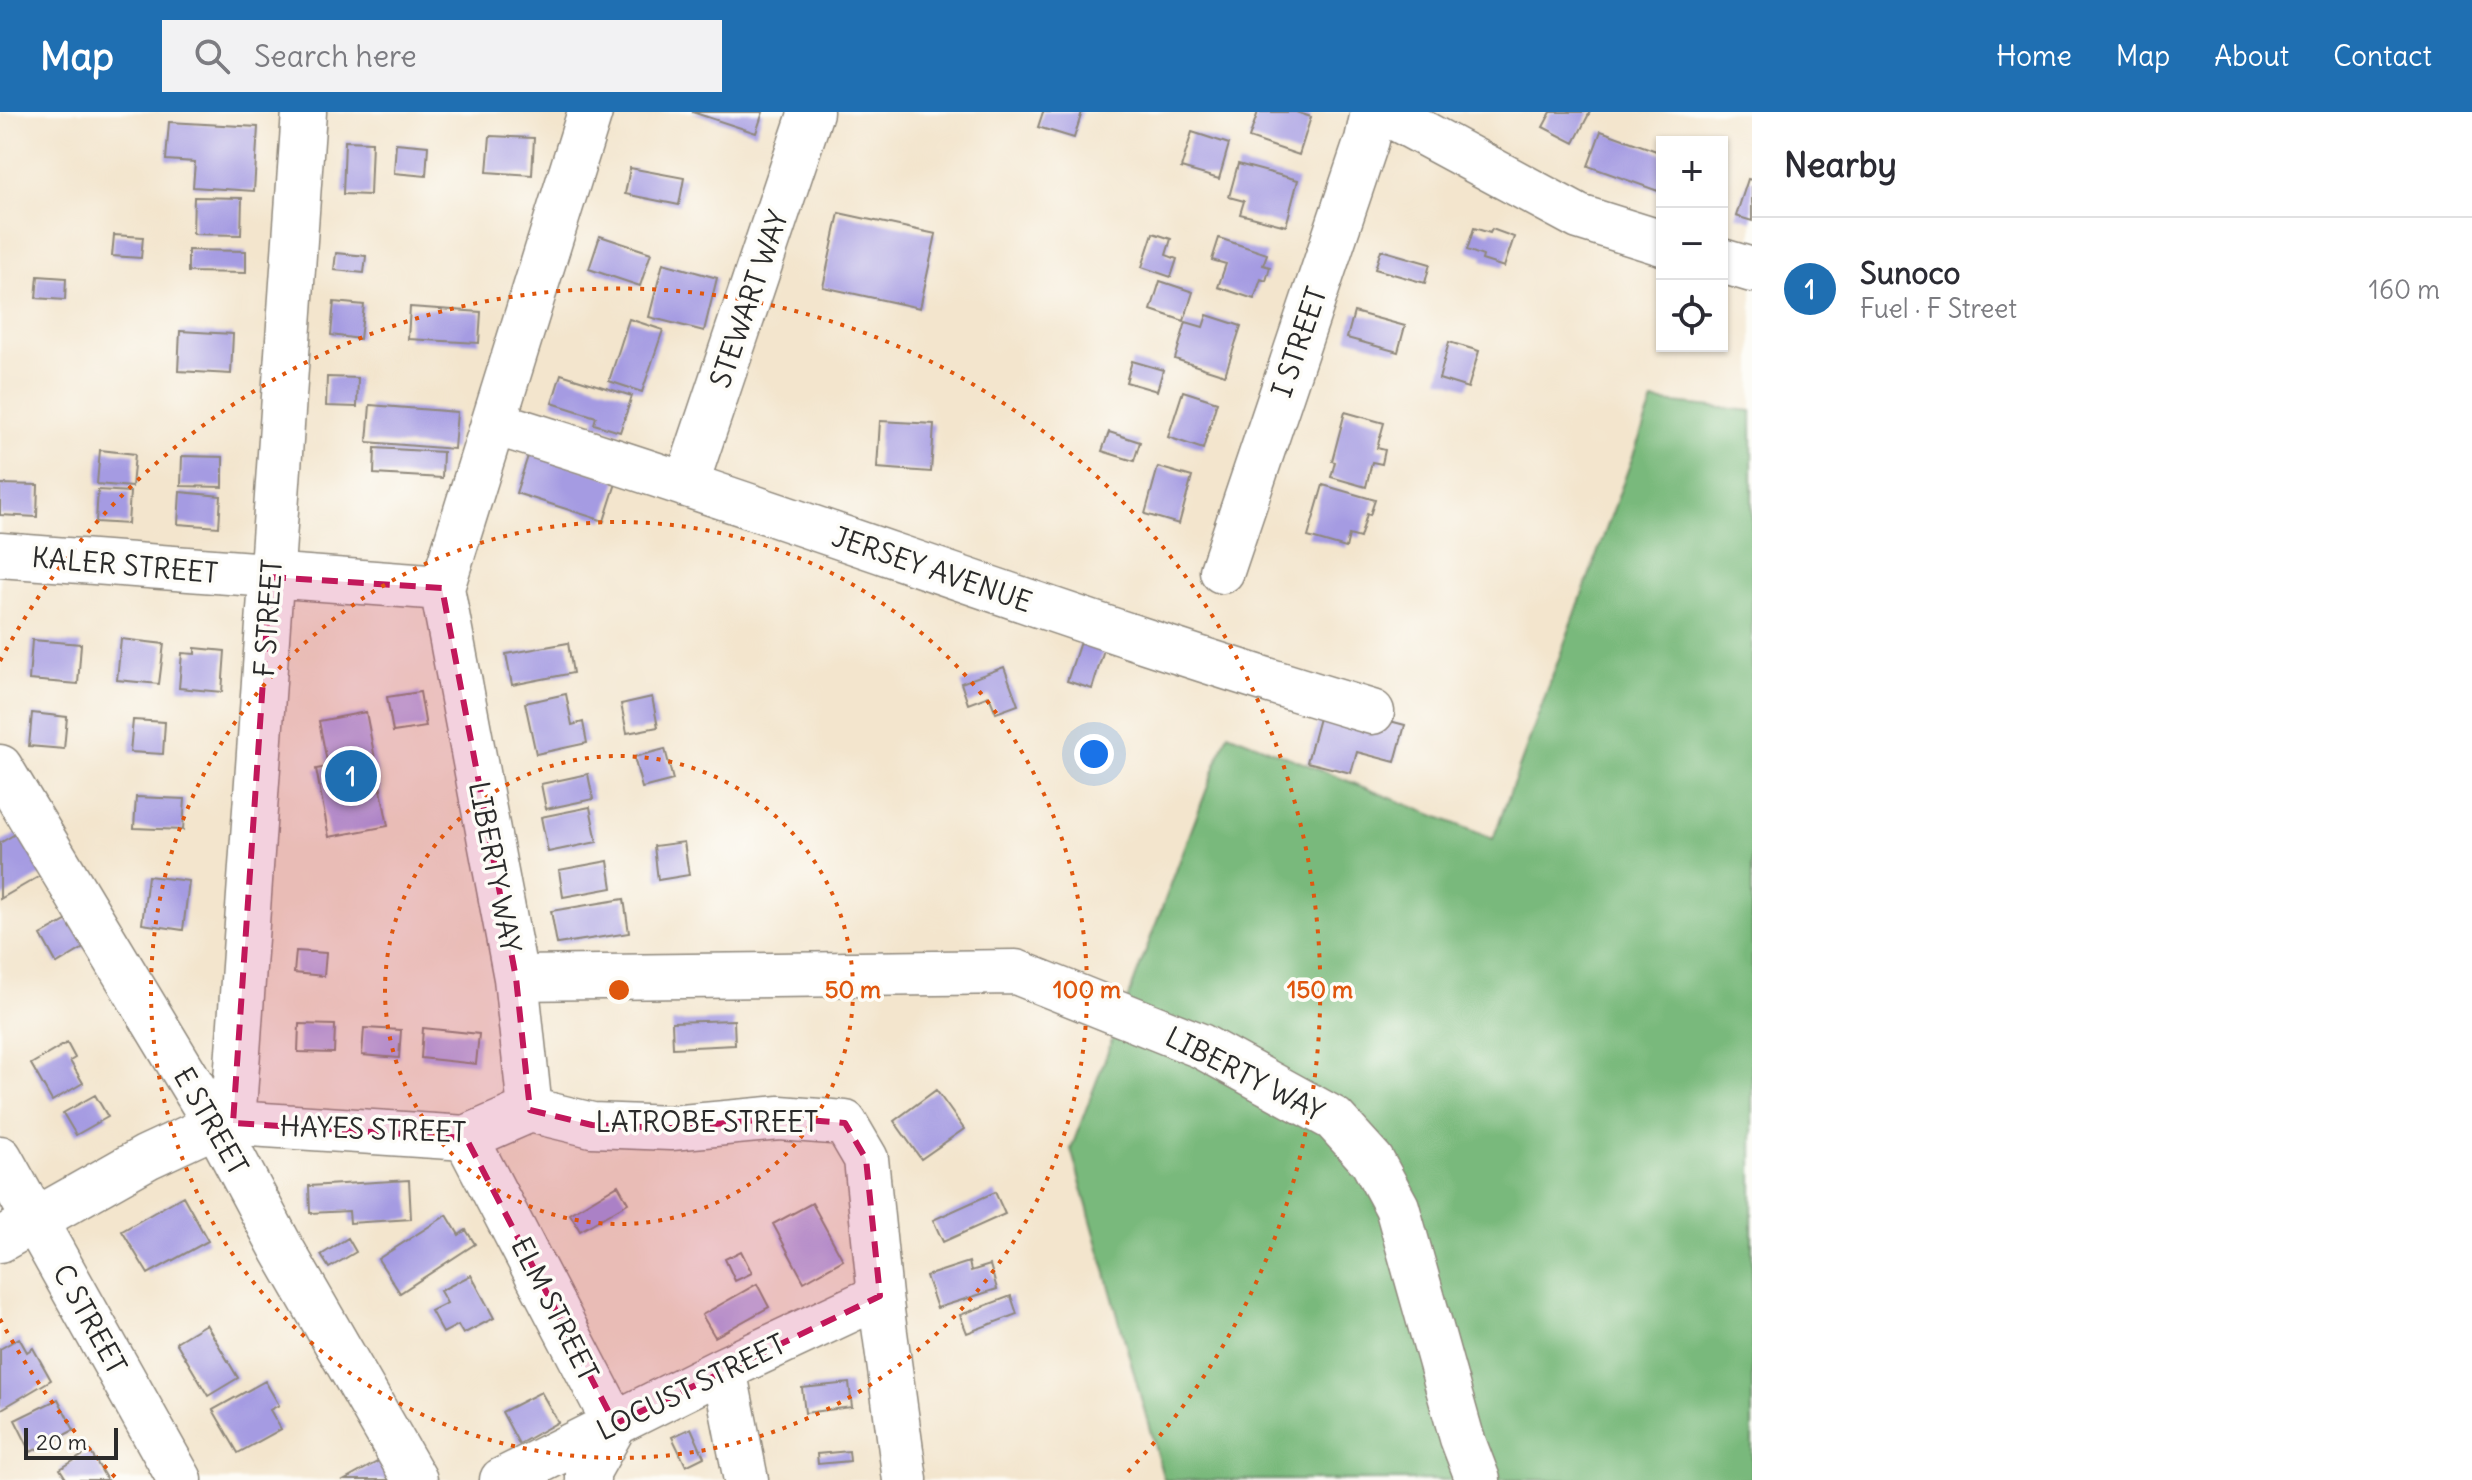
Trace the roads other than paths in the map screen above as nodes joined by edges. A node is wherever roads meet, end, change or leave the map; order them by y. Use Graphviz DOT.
graph roads {
  1 [pos="304,112"];
  2 [pos="811,112"];
  3 [pos="1373,112"];
  4 [pos="1384,112"];
  5 [pos="578,113"];
  6 [pos="1656,241"];
  7 [pos="1728,263"];
  8 [pos="1752,270"];
  9 [pos="494,423"];
  10 [pos="686,485"];
  11 [pos="0,555"];
  12 [pos="1222,571"];
  13 [pos="270,577"];
  14 [pos="442,588"];
  15 [pos="1372,712"];
  16 [pos="0,767"];
  17 [pos="516,978"];
  18 [pos="530,1110"];
  19 [pos="224,1124"];
  20 [pos="466,1138"];
  21 [pos="0,1158"];
  22 [pos="18,1231"];
  23 [pos="880,1296"];
  24 [pos="724,1369"];
  25 [pos="615,1424"];
  26 [pos="180,1480"];
  27 [pos="415,1480"];
  28 [pos="502,1480"];
  29 [pos="588,1480"];
  30 [pos="746,1480"];
  31 [pos="905,1480"];
  32 [pos="1478,1480"];
  1 -- 13 [label="street, F STREET"];
  2 -- 10 [label="street, STEWART WAY"];
  3 -- 12 [label="street, I STREET"];
  4 -- 6 [label="street"];
  5 -- 9 [label="street, LIBERTY WAY"];
  7 -- 8 [label="street"];
  9 -- 10 [label="street, JERSEY AVENUE"];
  9 -- 14 [label="street, LIBERTY WAY"];
  10 -- 15 [label="street, JERSEY AVENUE"];
  11 -- 13 [label="street, KALER STREET"];
  13 -- 14 [label="street, KALER STREET"];
  13 -- 19 [label="street, F STREET"];
  14 -- 17 [label="street, LIBERTY WAY"];
  16 -- 19 [label="street, E STREET"];
  17 -- 18 [label="street"];
  17 -- 32 [label="street, LIBERTY WAY"];
  18 -- 20 [label="street, HAYES STREET"];
  18 -- 23 [label="street, LATROBE STREET"];
  19 -- 20 [label="street, HAYES STREET"];
  19 -- 22 [label="street, HAYES STREET"];
  19 -- 27 [label="street, E STREET"];
  20 -- 25 [label="street, ELM STREET"];
  21 -- 22 [label="street, C STREET"];
  22 -- 26 [label="street, C STREET"];
  23 -- 24 [label="street, LOCUST STREET"];
  23 -- 31 [label="street, LATROBE STREET"];
  24 -- 25 [label="street, LOCUST STREET"];
  24 -- 30 [label="street"];
  25 -- 28 [label="street, LOCUST STREET"];
  25 -- 29 [label="street"];
}
